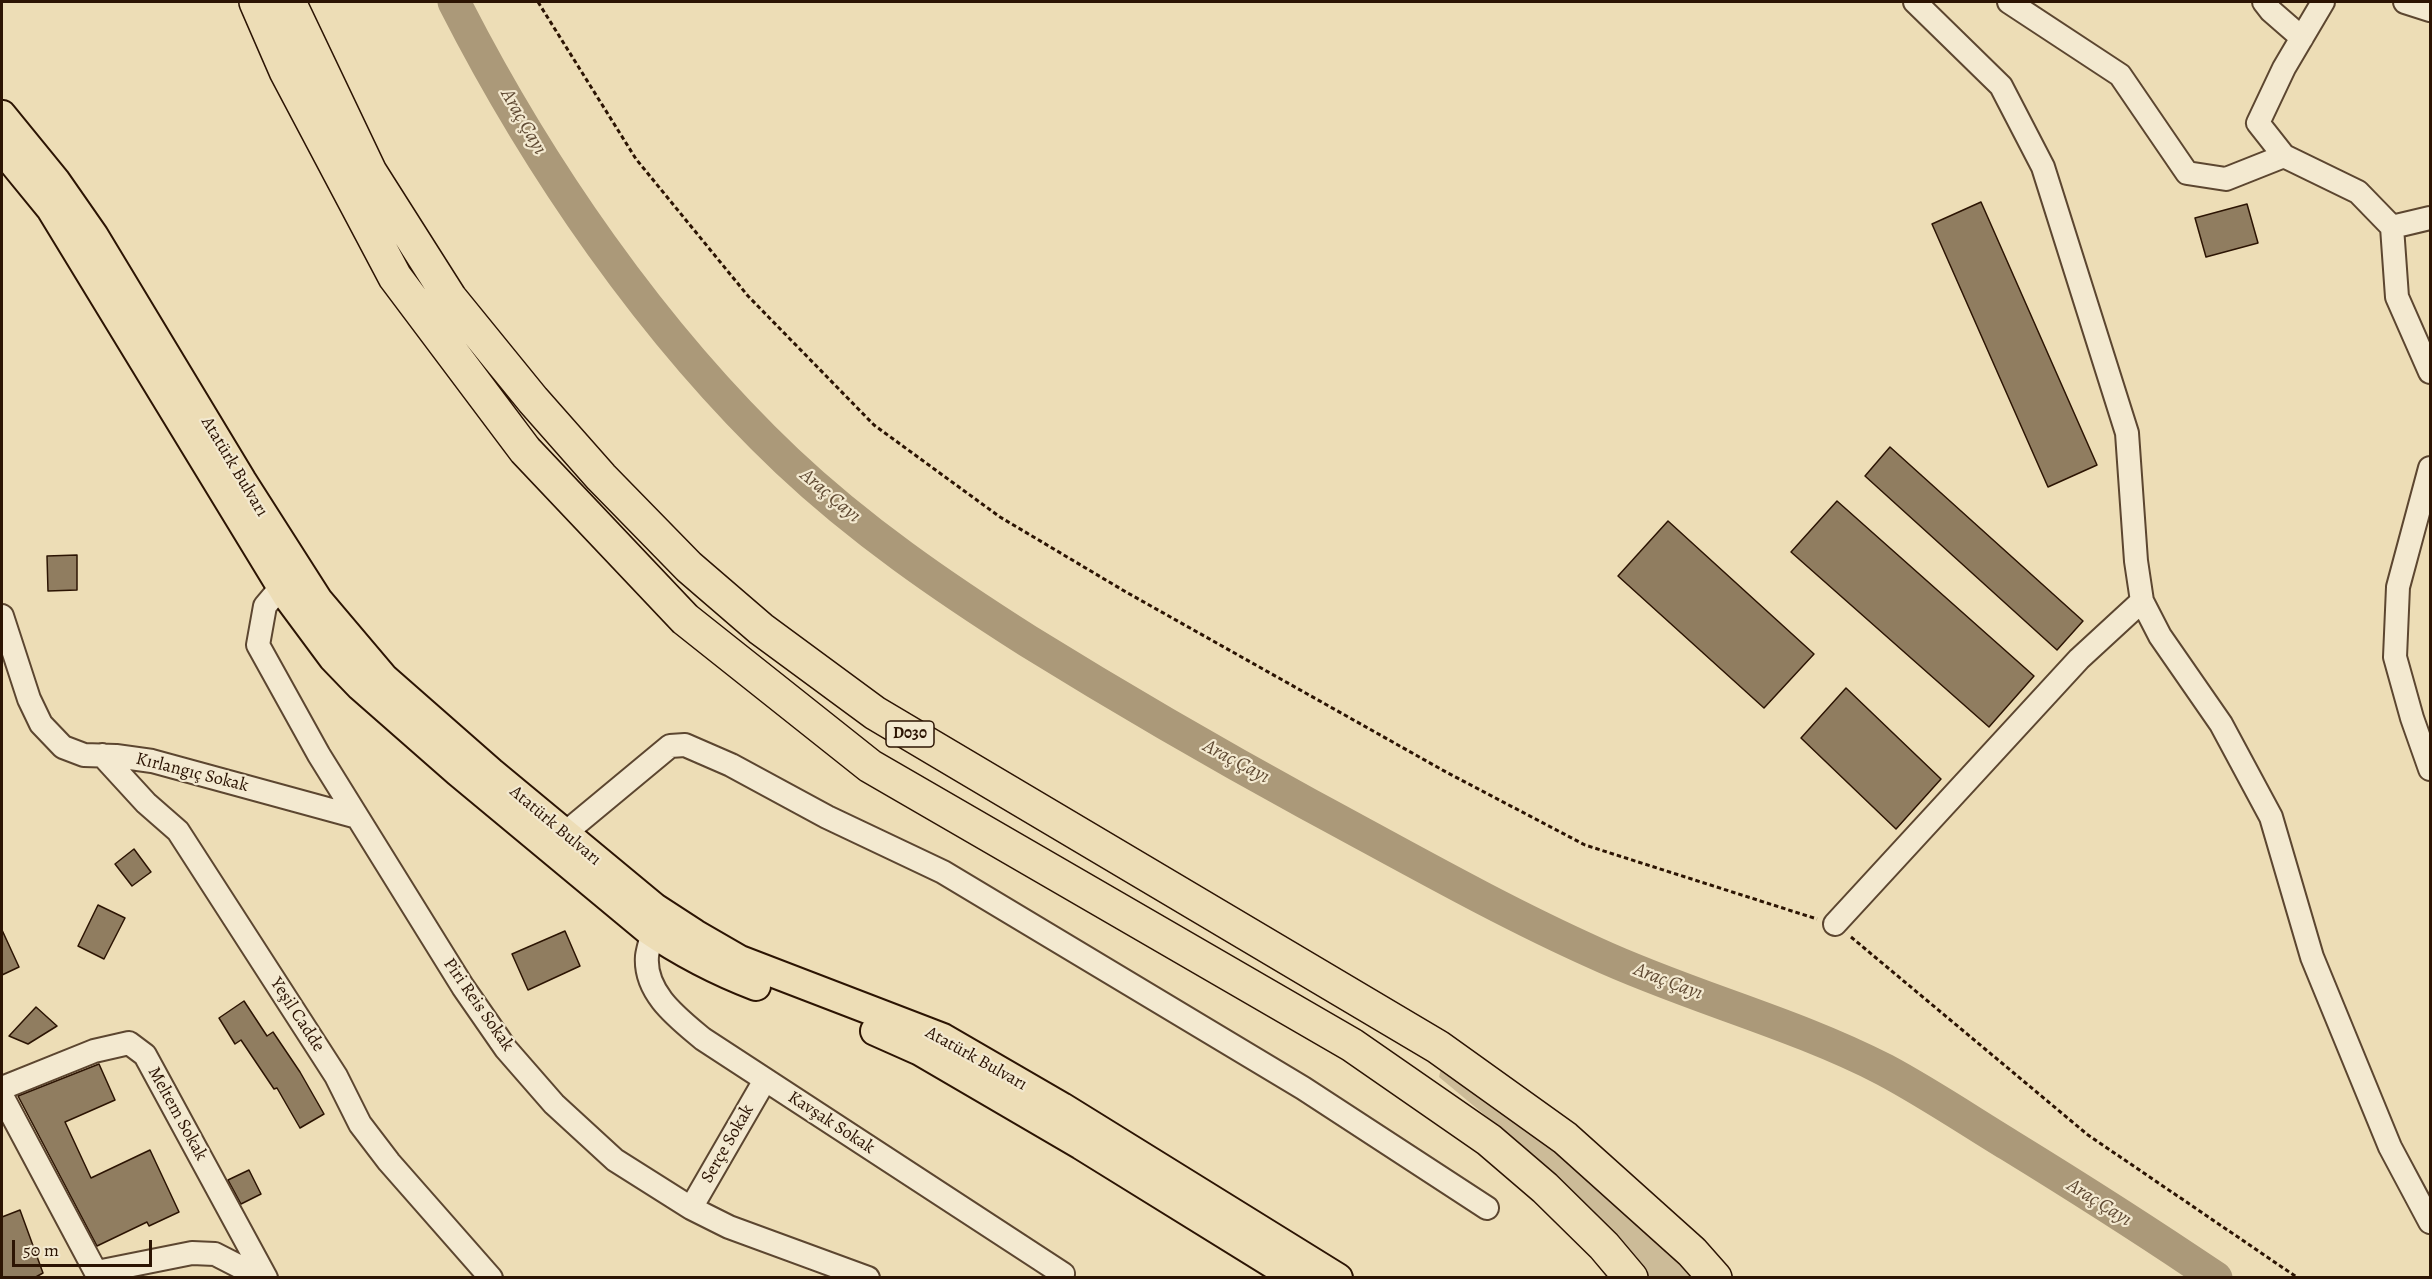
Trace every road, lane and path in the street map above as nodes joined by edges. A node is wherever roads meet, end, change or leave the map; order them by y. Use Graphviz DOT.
graph roads {
  1 [pos="256,2"];
  2 [pos="289,2"];
  3 [pos="538,2"];
  4 [pos="1915,2"];
  5 [pos="2009,2"];
  6 [pos="2264,2"];
  7 [pos="2323,2"];
  8 [pos="2405,2"];
  9 [pos="2430,9"];
  10 [pos="2302,38"];
  11 [pos="2,115"];
  12 [pos="2,149"];
  13 [pos="2284,156"];
  14 [pos="2430,218"];
  15 [pos="2392,227"];
  16 [pos="2430,372"];
  17 [pos="2430,468"];
  18 [pos="291,580"];
  19 [pos="2142,601"];
  20 [pos="2,616"];
  21 [pos="102,755"];
  22 [pos="2430,769"];
  23 [pos="357,817"];
  24 [pos="564,834"];
  25 [pos="1835,924"];
  26 [pos="652,933"];
  27 [pos="765,1080"];
  28 [pos="2,1088"];
  29 [pos="2,1096"];
  30 [pos="691,1208"];
  31 [pos="1486,1208"];
  32 [pos="2430,1222"];
  33 [pos="98,1275"];
  34 [pos="261,1278"];
  35 [pos="266,1278"];
  36 [pos="491,1278"];
  37 [pos="867,1278"];
  38 [pos="1062,1278"];
  39 [pos="1296,1278"];
  40 [pos="1338,1278"];
  41 [pos="1631,1278"];
  42 [pos="1715,1278"];
  43 [pos="2298,1278"];
  1 -- 41 [label="highway, D030"];
  2 -- 42 [label="highway, D030"];
  3 -- 25 [label="path"];
  4 -- 19 [label="street"];
  5 -- 13 [label="street"];
  6 -- 10 [label="street"];
  7 -- 10 [label="street"];
  8 -- 9 [label="street"];
  10 -- 13 [label="street"];
  11 -- 18 [label="main road, Atatürk Bulvarı"];
  12 -- 18 [label="main road, Atatürk Bulvarı"];
  13 -- 15 [label="street"];
  14 -- 15 [label="street"];
  15 -- 16 [label="street"];
  17 -- 22 [label="street"];
  18 -- 23 [label="street, Piri Reis Sokak"];
  18 -- 24 [label="main road, Atatürk Bulvarı"];
  18 -- 26 [label="main road, Atatürk Bulvarı"];
  19 -- 25 [label="street"];
  19 -- 32 [label="street"];
  20 -- 21 [label="street, Kırlangıç Sokak"];
  21 -- 23 [label="street, Kırlangıç Sokak"];
  21 -- 36 [label="street, Yeşil Cadde"];
  23 -- 30 [label="street, Piri Reis Sokak"];
  24 -- 31 [label="street"];
  24 -- 40 [label="main road, Atatürk Bulvarı"];
  25 -- 43 [label="path"];
  26 -- 27 [label="street, Kavşak Sokak"];
  26 -- 39 [label="main road, Atatürk Bulvarı"];
  27 -- 30 [label="street, Serçe Sokak"];
  27 -- 38 [label="street, Kavşak Sokak"];
  28 -- 35 [label="street, Meltem Sokak"];
  29 -- 33 [label="street"];
  30 -- 37 [label="street, Piri Reis Sokak"];
  33 -- 34 [label="street"];
}
